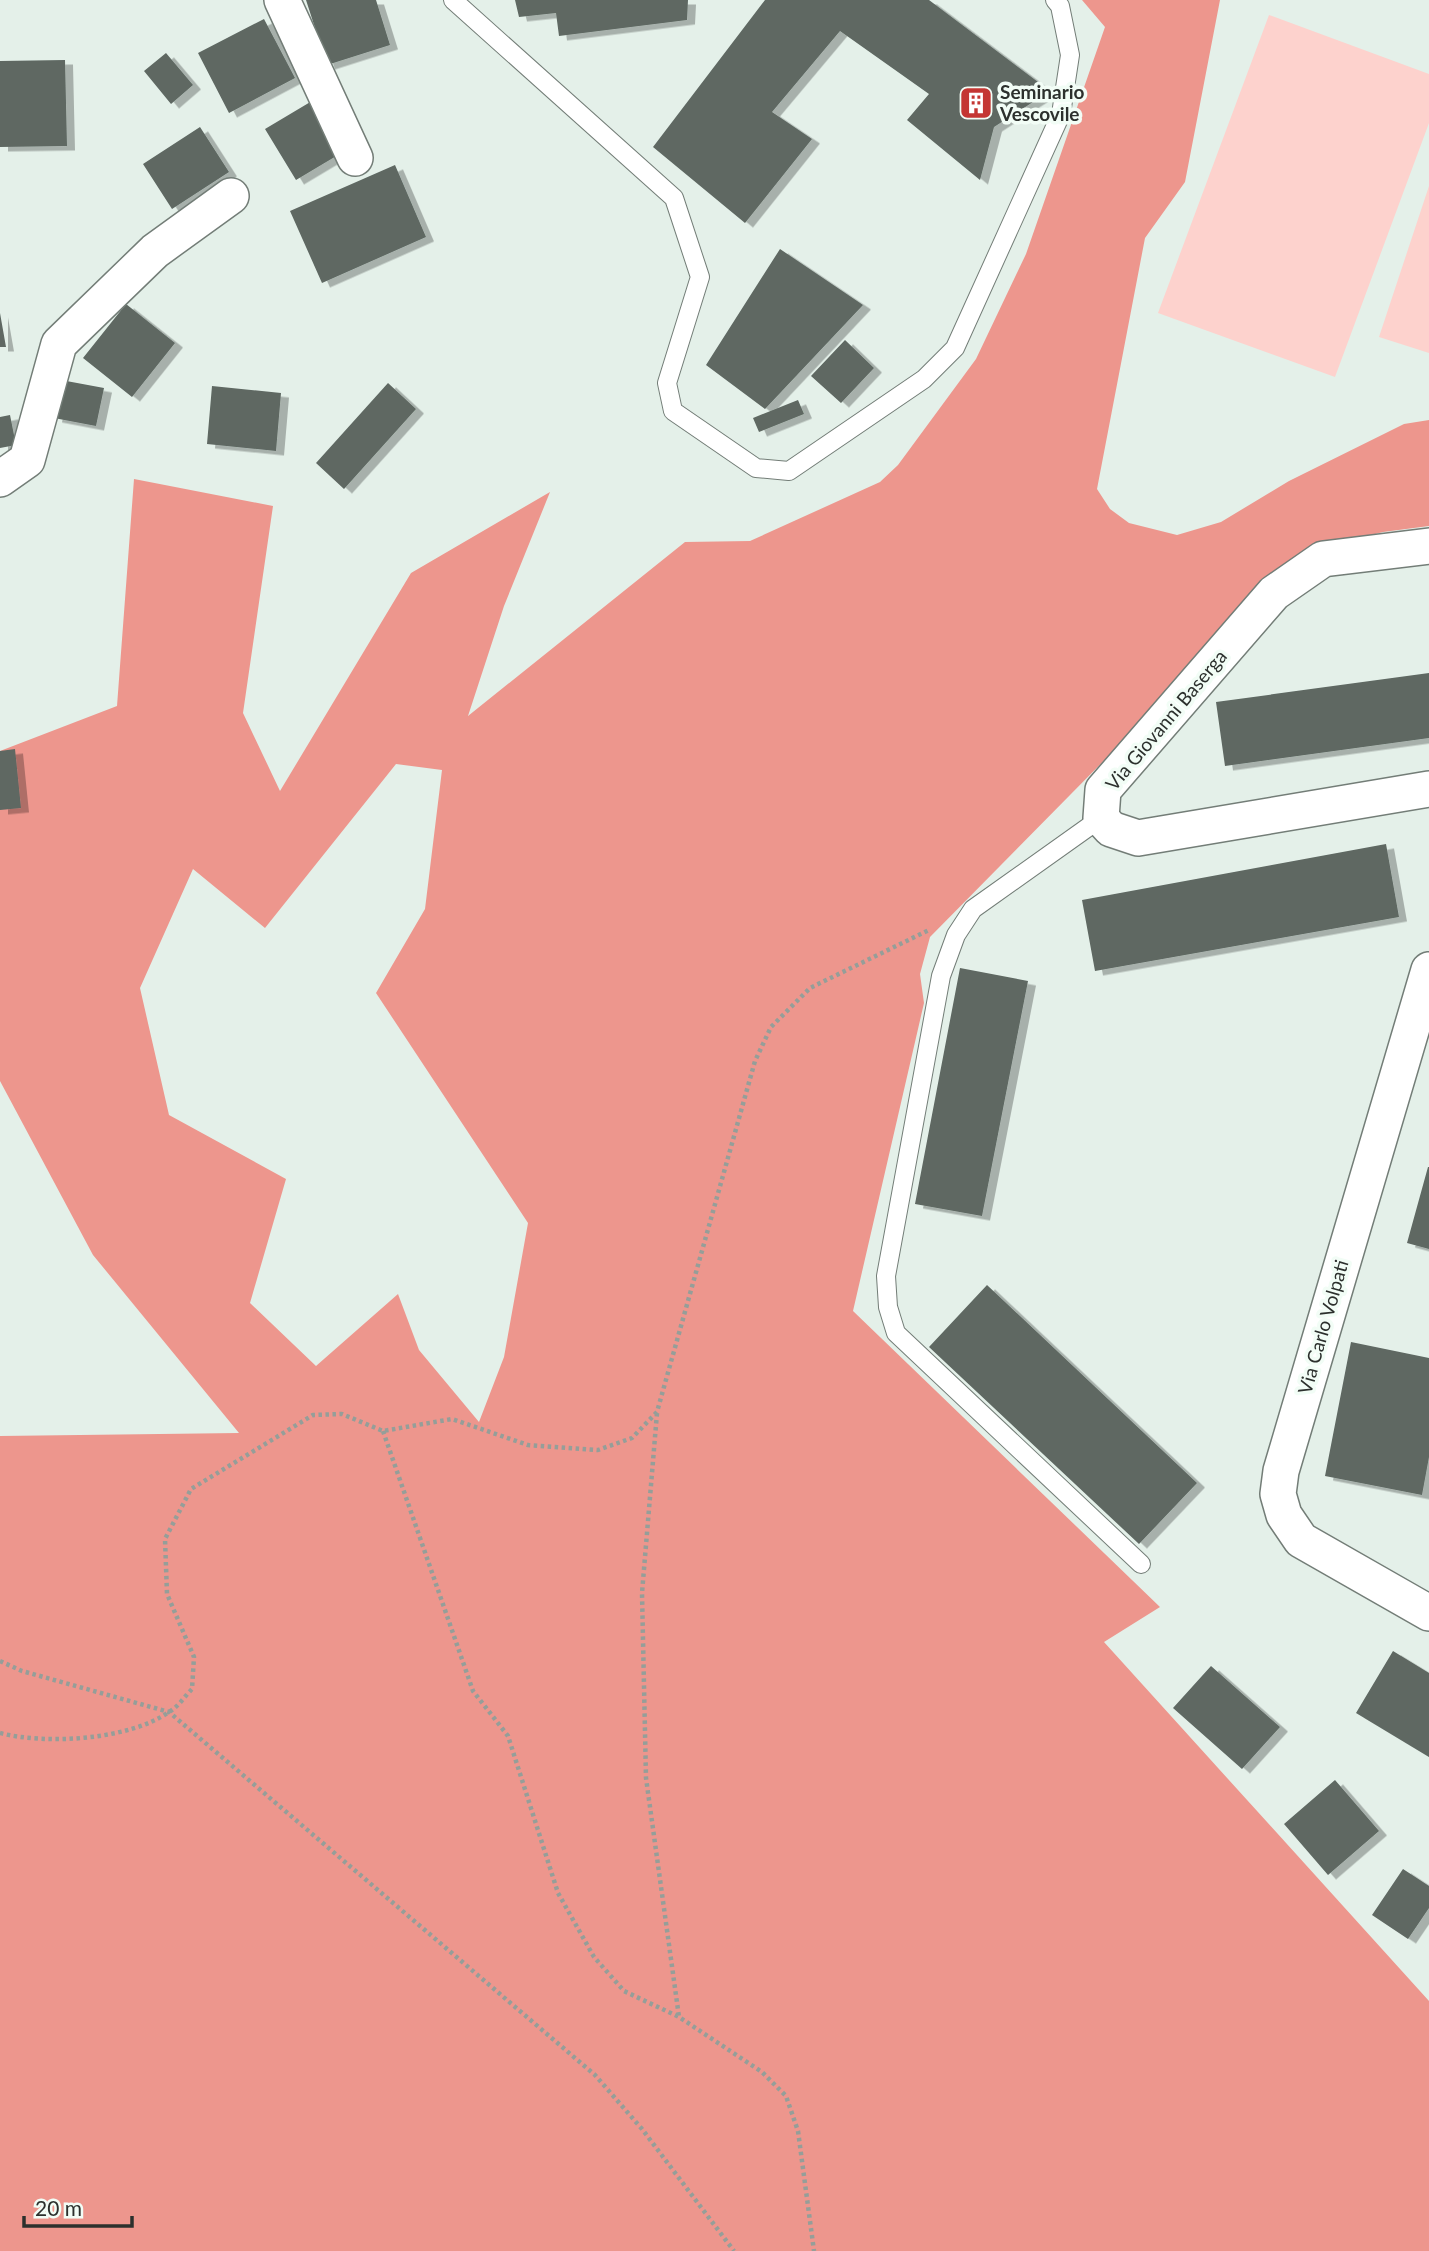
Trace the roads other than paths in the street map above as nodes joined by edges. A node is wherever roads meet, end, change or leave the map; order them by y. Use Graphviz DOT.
graph roads {
  1 [pos="282,0"];
  2 [pos="453,0"];
  3 [pos="1055,0"];
  4 [pos="355,158"];
  5 [pos="231,196"];
  6 [pos="0,479"];
  7 [pos="1429,547"];
  8 [pos="1429,789"];
  9 [pos="1101,818"];
  10 [pos="1429,970"];
  11 [pos="1141,1564"];
  12 [pos="1429,1613"];
  1 -- 4 [label="street"];
  2 -- 3 [label="lane"];
  5 -- 6 [label="street"];
  7 -- 9 [label="street, Via Giovanni Baserga"];
  8 -- 9 [label="street"];
  9 -- 11 [label="lane"];
  10 -- 12 [label="street, Via Carlo Volpati"];
}
